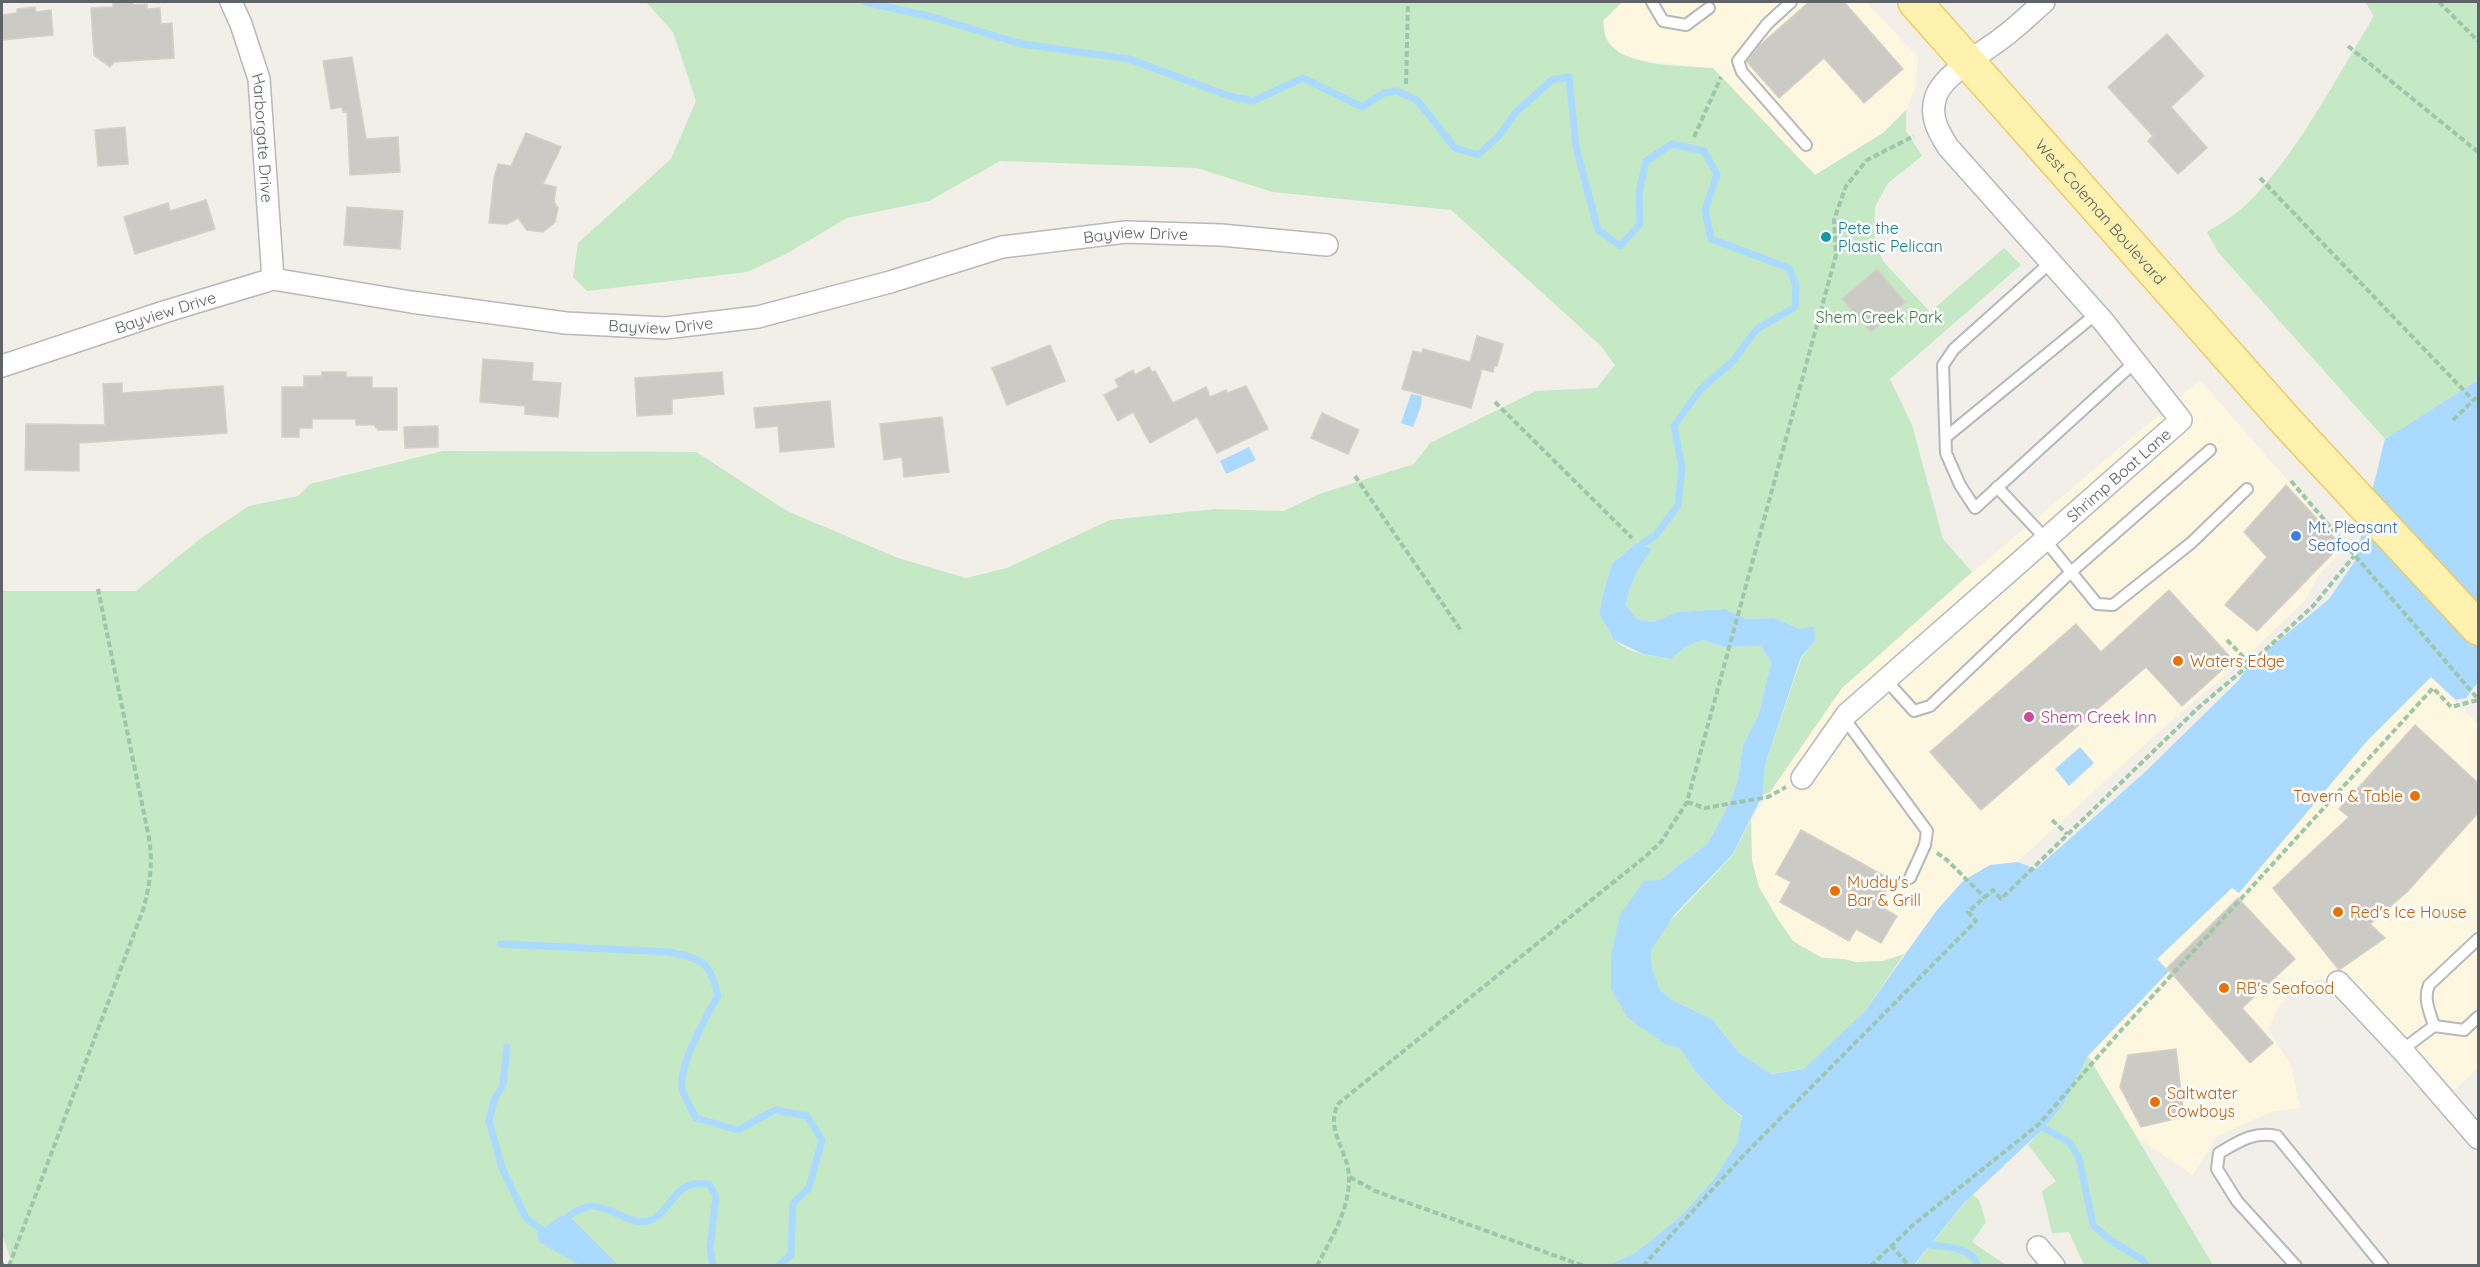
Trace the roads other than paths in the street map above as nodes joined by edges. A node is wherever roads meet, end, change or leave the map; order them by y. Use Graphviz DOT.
graph roads {
  1 [pos="231,2"];
  2 [pos="1652,2"];
  3 [pos="1791,2"];
  4 [pos="1915,2"];
  5 [pos="2044,2"];
  6 [pos="1709,8"];
  7 [pos="1969,62"];
  8 [pos="1806,145"];
  9 [pos="1327,245"];
  10 [pos="2050,262"];
  11 [pos="273,279"];
  12 [pos="2096,314"];
  13 [pos="2135,362"];
  14 [pos="2,366"];
  15 [pos="1946,437"];
  16 [pos="2210,450"];
  17 [pos="1997,487"];
  18 [pos="2247,489"];
  19 [pos="2045,540"];
  20 [pos="2071,572"];
  21 [pos="2478,628"];
  22 [pos="1886,680"];
  23 [pos="1844,718"];
  24 [pos="1802,778"];
  25 [pos="1910,878"];
  26 [pos="2478,939"];
  27 [pos="2338,982"];
  28 [pos="2478,1017"];
  29 [pos="2434,1026"];
  30 [pos="2402,1050"];
  31 [pos="2476,1130"];
  32 [pos="2038,1246"];
  33 [pos="2054,1266"];
  34 [pos="2296,1266"];
  35 [pos="2383,1266"];
  1 -- 11 [label="street, Harborgate Drive"];
  2 -- 6 [label="lane"];
  3 -- 8 [label="lane"];
  4 -- 7 [label="main road, West Coleman Boulevard"];
  5 -- 7 [label="street, Shrimp Boat Lane"];
  7 -- 10 [label="street, Shrimp Boat Lane"];
  7 -- 21 [label="main road, West Coleman Boulevard"];
  9 -- 11 [label="street, Bayview Drive"];
  10 -- 12 [label="street, Shrimp Boat Lane"];
  10 -- 15 [label="lane"];
  11 -- 14 [label="street, Bayview Drive"];
  12 -- 13 [label="street, Shrimp Boat Lane"];
  12 -- 15 [label="lane"];
  13 -- 17 [label="lane"];
  13 -- 19 [label="street, Shrimp Boat Lane"];
  15 -- 17 [label="lane"];
  16 -- 20 [label="lane"];
  17 -- 19 [label="lane"];
  18 -- 20 [label="lane"];
  19 -- 20 [label="lane"];
  19 -- 22 [label="street, Shrimp Boat Lane"];
  20 -- 22 [label="lane"];
  22 -- 23 [label="street, Shrimp Boat Lane"];
  23 -- 24 [label="street, Shrimp Boat Lane"];
  23 -- 25 [label="lane"];
  26 -- 29 [label="lane"];
  27 -- 30 [label="street"];
  28 -- 29 [label="lane"];
  29 -- 30 [label="lane"];
  30 -- 31 [label="street"];
  32 -- 33 [label="street"];
  34 -- 35 [label="lane"];
}
